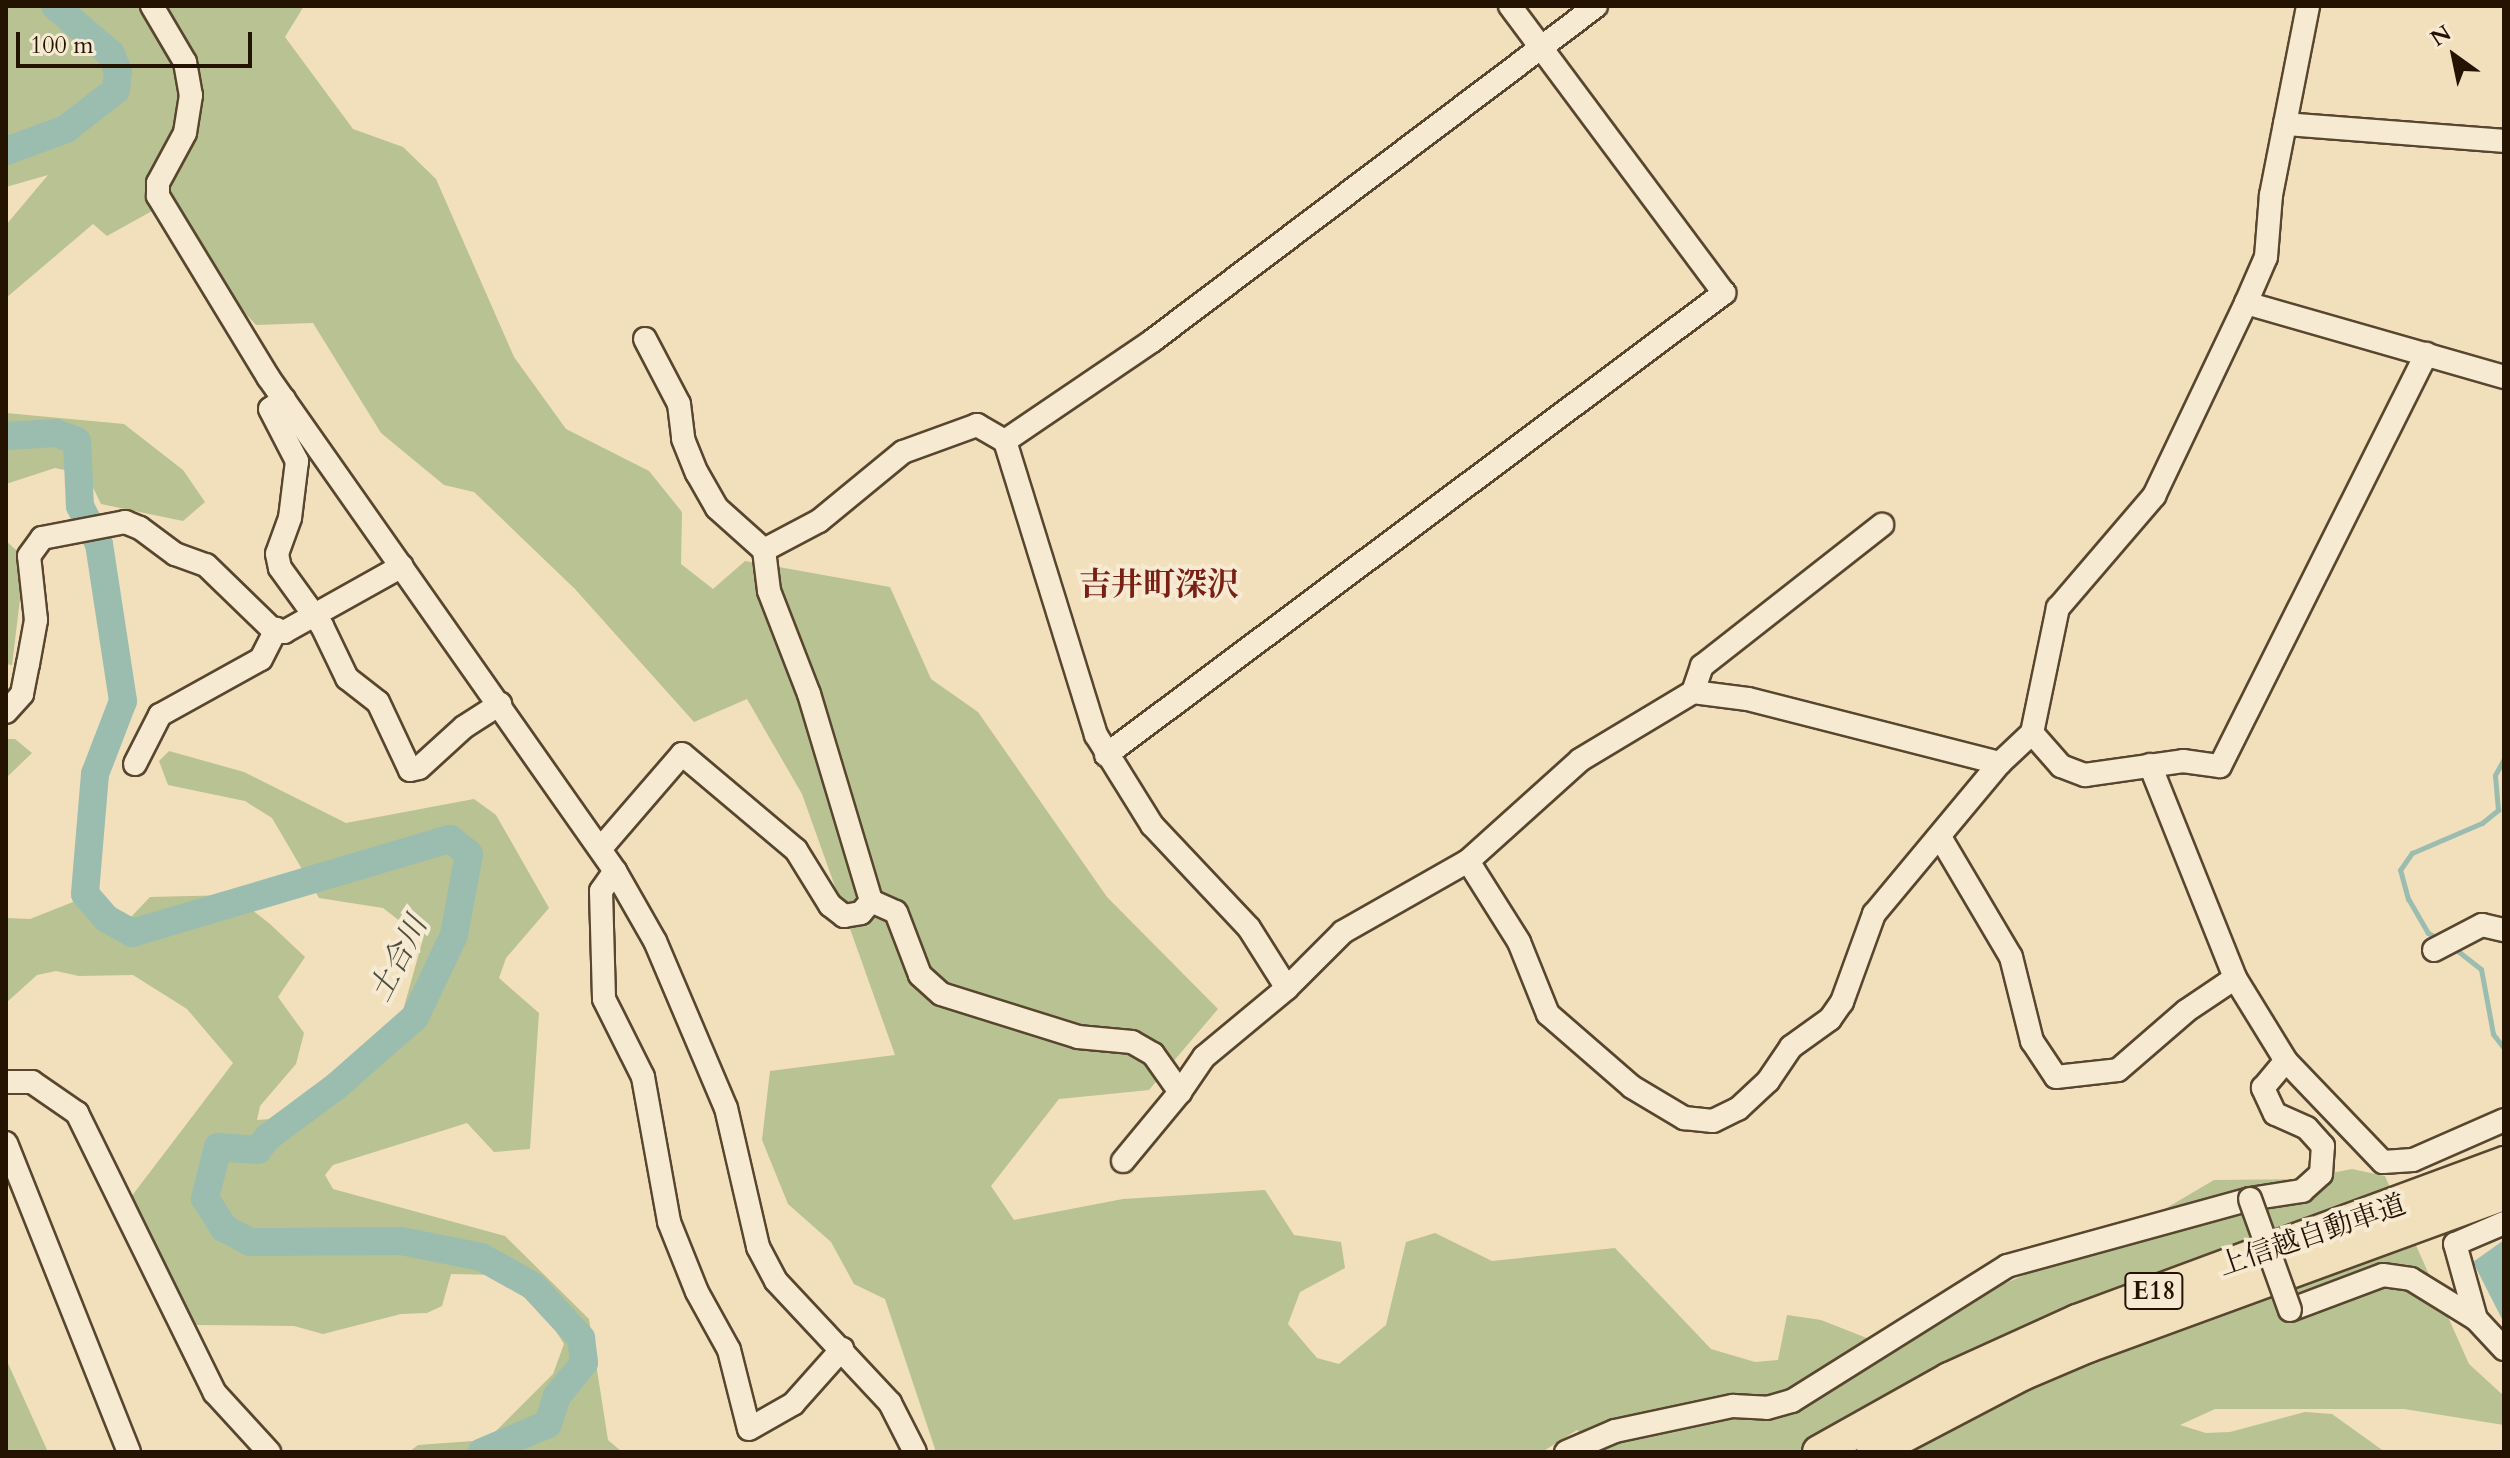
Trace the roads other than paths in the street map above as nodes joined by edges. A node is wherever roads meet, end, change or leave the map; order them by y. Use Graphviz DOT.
graph roads {
  1 [pos="152,6"];
  2 [pos="1510,6"];
  3 [pos="1596,6"];
  4 [pos="2308,6"];
  5 [pos="1541,48"];
  6 [pos="2285,124"];
  7 [pos="2504,141"];
  8 [pos="2246,303"];
  9 [pos="645,339"];
  10 [pos="2426,354"];
  11 [pos="2504,377"];
  12 [pos="284,399"];
  13 [pos="1005,441"];
  14 [pos="1882,525"];
  15 [pos="764,550"];
  16 [pos="402,566"];
  17 [pos="313,617"];
  18 [pos="276,629"];
  19 [pos="1693,692"];
  20 [pos="500,704"];
  21 [pos="6,712"];
  22 [pos="2032,733"];
  23 [pos="1106,755"];
  24 [pos="2000,763"];
  25 [pos="135,764"];
  26 [pos="2150,765"];
  27 [pos="1940,837"];
  28 [pos="601,848"];
  29 [pos="1468,861"];
  30 [pos="615,871"];
  31 [pos="871,901"];
  32 [pos="2504,930"];
  33 [pos="2434,950"];
  34 [pos="2235,978"];
  35 [pos="1287,988"];
  36 [pos="2286,1061"];
  37 [pos="6,1082"];
  38 [pos="1180,1092"];
  39 [pos="2504,1120"];
  40 [pos="6,1143"];
  41 [pos="1123,1161"];
  42 [pos="2504,1163"];
  43 [pos="2504,1194"];
  44 [pos="2250,1199"];
  45 [pos="2504,1223"];
  46 [pos="2476,1319"];
  47 [pos="842,1349"];
  48 [pos="2504,1349"];
  49 [pos="1613,1442"];
  50 [pos="129,1452"];
  51 [pos="269,1452"];
  52 [pos="915,1452"];
  53 [pos="1566,1452"];
  54 [pos="1819,1452"];
  55 [pos="1873,1452"];
  1 -- 12 [label="street"];
  2 -- 5 [label="street"];
  3 -- 5 [label="street"];
  4 -- 6 [label="street"];
  5 -- 13 [label="street"];
  5 -- 23 [label="street"];
  6 -- 7 [label="street"];
  6 -- 8 [label="street"];
  8 -- 10 [label="street"];
  8 -- 22 [label="street"];
  9 -- 15 [label="street"];
  10 -- 11 [label="street"];
  10 -- 26 [label="street"];
  12 -- 16 [label="street"];
  12 -- 17 [label="street"];
  13 -- 15 [label="street"];
  13 -- 23 [label="street"];
  14 -- 19 [label="street"];
  15 -- 31 [label="street"];
  16 -- 17 [label="street"];
  16 -- 20 [label="street"];
  17 -- 18 [label="street"];
  17 -- 20 [label="street"];
  18 -- 21 [label="street"];
  18 -- 25 [label="street"];
  19 -- 24 [label="street"];
  19 -- 29 [label="street"];
  20 -- 28 [label="street"];
  22 -- 24 [label="street"];
  22 -- 26 [label="street"];
  23 -- 35 [label="street"];
  24 -- 27 [label="street"];
  26 -- 34 [label="street"];
  27 -- 29 [label="street"];
  27 -- 34 [label="street"];
  28 -- 30 [label="street"];
  28 -- 31 [label="street"];
  29 -- 35 [label="street"];
  30 -- 47 [label="street"];
  30 -- 47 [label="street"];
  31 -- 38 [label="street"];
  32 -- 33 [label="street"];
  34 -- 36 [label="street"];
  35 -- 38 [label="street"];
  36 -- 39 [label="street"];
  36 -- 44 [label="street"];
  37 -- 51 [label="street"];
  38 -- 41 [label="street"];
  40 -- 50 [label="street"];
  42 -- 54 [label="highway, 上信越自動車道 / E18"];
  43 -- 55 [label="highway, 上信越自動車道 / E18"];
  44 -- 46 [label="street, bridge"];
  44 -- 49 [label="street"];
  45 -- 46 [label="street"];
  46 -- 48 [label="street"];
  47 -- 52 [label="street"];
  49 -- 53 [label="street"];
}
